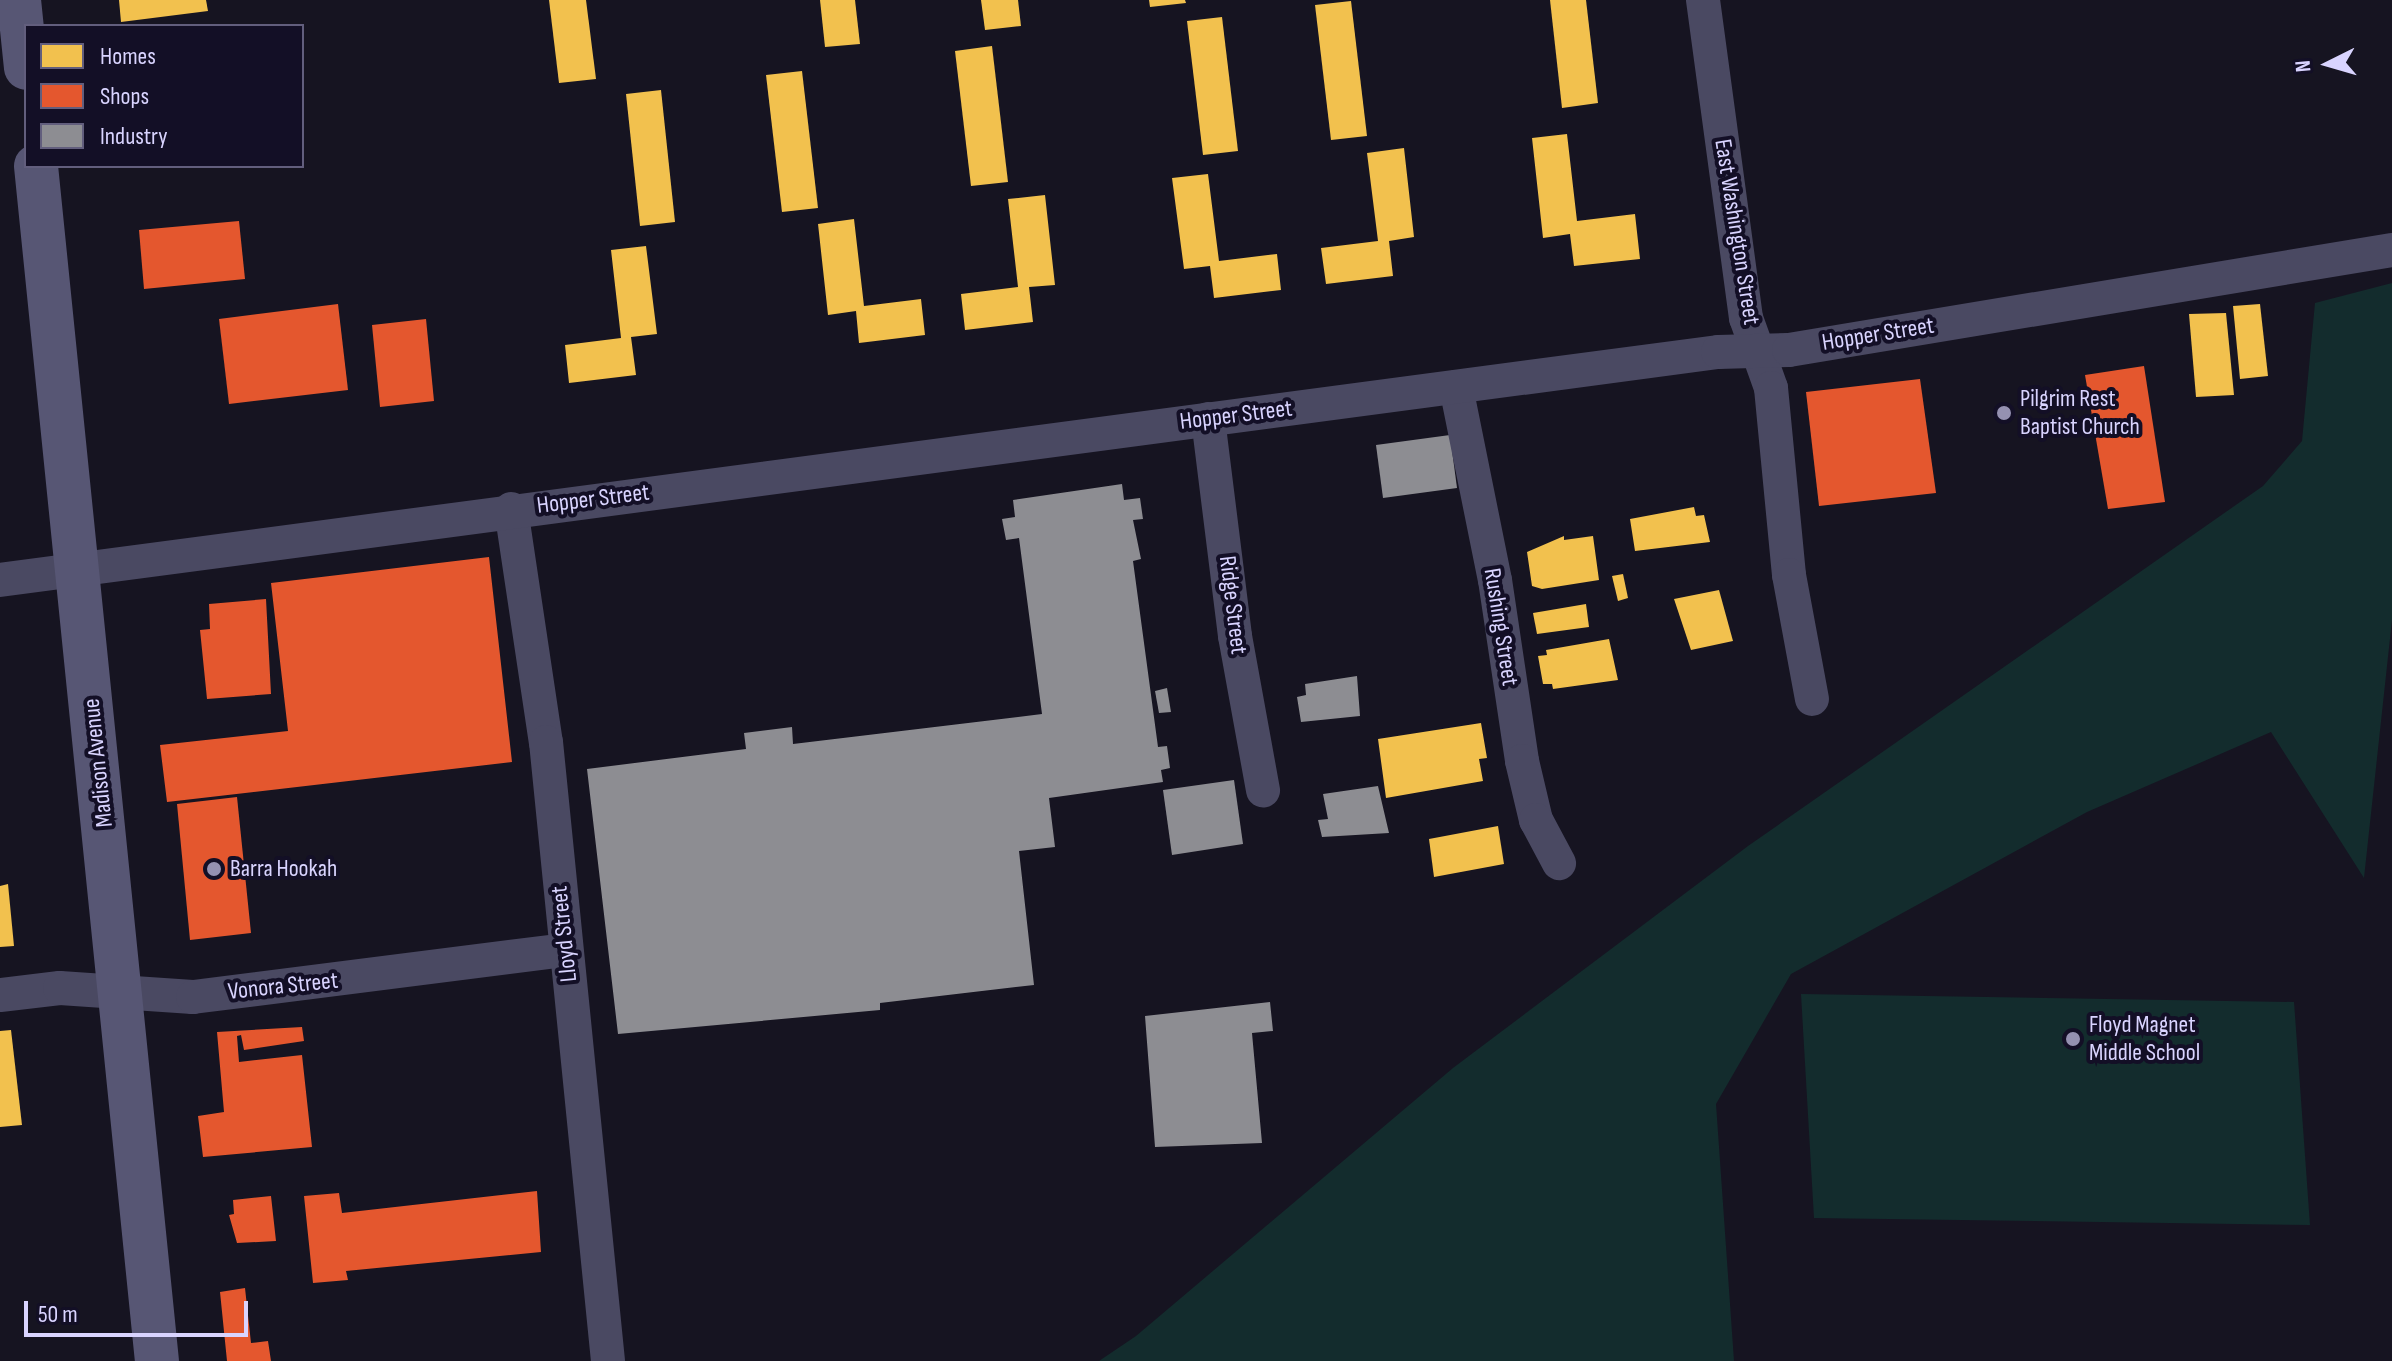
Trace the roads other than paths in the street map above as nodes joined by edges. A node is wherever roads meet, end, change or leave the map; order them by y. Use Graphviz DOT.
graph roads {
  1 [pos="19,0"];
  2 [pos="1703,0"];
  3 [pos="24,49"];
  4 [pos="36,168"];
  5 [pos="2392,250"];
  6 [pos="1758,351"];
  7 [pos="1456,387"];
  8 [pos="1208,419"];
  9 [pos="511,509"];
  10 [pos="77,571"];
  11 [pos="0,580"];
  12 [pos="1812,699"];
  13 [pos="1263,790"];
  14 [pos="1559,863"];
  15 [pos="565,950"];
  16 [pos="122,993"];
  17 [pos="0,995"];
  18 [pos="157,1361"];
  19 [pos="608,1361"];
  1 -- 3 [label="main road"];
  2 -- 6 [label="street, East Washington Street"];
  4 -- 10 [label="main road, Madison Avenue"];
  5 -- 6 [label="street, Hopper Street"];
  6 -- 7 [label="street, Hopper Street"];
  6 -- 12 [label="street, East Washington Street"];
  7 -- 8 [label="street, Hopper Street"];
  7 -- 14 [label="street, Rushing Street"];
  8 -- 9 [label="street, Hopper Street"];
  8 -- 13 [label="street, Ridge Street"];
  9 -- 10 [label="street, Hopper Street"];
  9 -- 15 [label="street, Lloyd Street"];
  10 -- 11 [label="street, Hopper Street"];
  10 -- 16 [label="main road, Madison Avenue"];
  15 -- 16 [label="street, Vonora Street"];
  15 -- 19 [label="street, Lloyd Street"];
  16 -- 17 [label="street, Vonora Street"];
  16 -- 18 [label="main road, Madison Avenue"];
}
